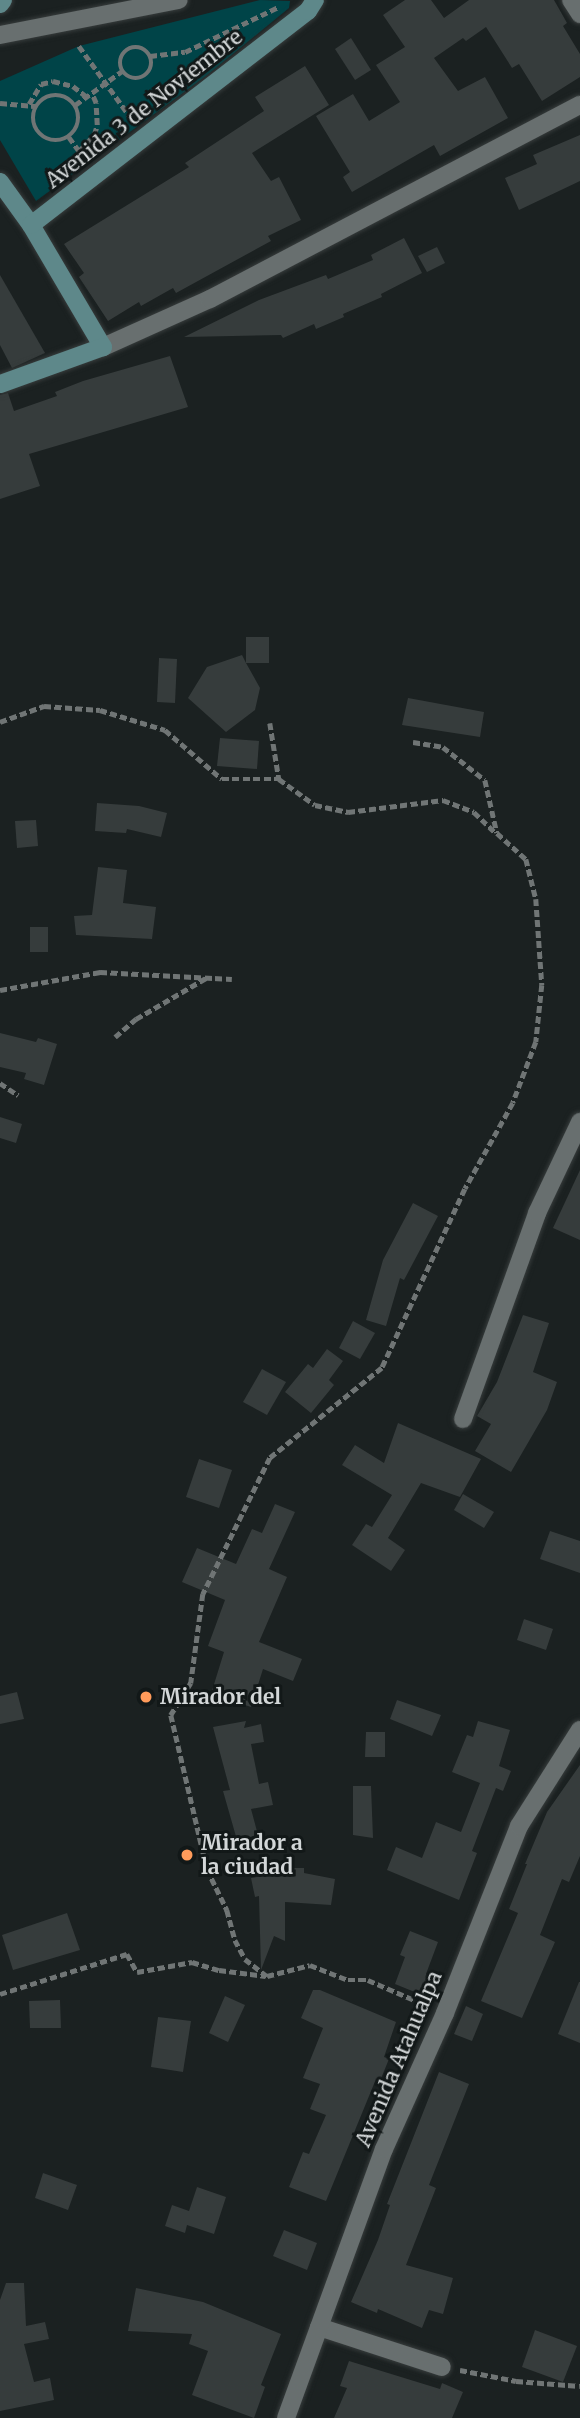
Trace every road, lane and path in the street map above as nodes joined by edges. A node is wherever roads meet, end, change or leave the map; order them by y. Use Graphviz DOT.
graph roads {
  1 [pos="179,0"];
  2 [pos="316,0"];
  3 [pos="572,0"];
  4 [pos="290,1"];
  5 [pos="580,14"];
  6 [pos="0,35"];
  7 [pos="79,46"];
  8 [pos="150,56"];
  9 [pos="122,71"];
  10 [pos="105,83"];
  11 [pos="89,95"];
  12 [pos="0,103"];
  13 [pos="29,104"];
  14 [pos="75,105"];
  15 [pos="580,105"];
  16 [pos="37,106"];
  17 [pos="69,137"];
  18 [pos="145,137"];
  19 [pos="79,151"];
  20 [pos="89,164"];
  21 [pos="0,182"];
  22 [pos="31,225"];
  23 [pos="103,347"];
  24 [pos="0,384"];
  25 [pos="0,722"];
  26 [pos="270,723"];
  27 [pos="413,742"];
  28 [pos="279,779"];
  29 [pos="497,833"];
  30 [pos="207,977"];
  31 [pos="232,979"];
  32 [pos="0,990"];
  33 [pos="115,1037"];
  34 [pos="0,1083"];
  35 [pos="18,1095"];
  36 [pos="580,1122"];
  37 [pos="463,1419"];
  38 [pos="580,1730"];
  39 [pos="267,1976"];
  40 [pos="0,1994"];
  41 [pos="445,2013"];
  42 [pos="319,2327"];
  43 [pos="442,2367"];
  44 [pos="580,2386"];
  45 [pos="286,2418"];
  1 -- 6 [label="street"];
  2 -- 18 [label="main road, Avenida 3 de Noviembre"];
  3 -- 5 [label="street"];
  4 -- 8 [label="path"];
  7 -- 10 [label="path"];
  8 -- 9 [label="path"];
  8 -- 9 [label="path"];
  9 -- 10 [label="path"];
  10 -- 11 [label="path"];
  10 -- 18 [label="path"];
  11 -- 13 [label="path"];
  11 -- 14 [label="path"];
  11 -- 19 [label="path"];
  12 -- 13 [label="path"];
  13 -- 16 [label="path"];
  14 -- 16 [label="path"];
  14 -- 17 [label="path"];
  15 -- 23 [label="street"];
  16 -- 17 [label="path"];
  17 -- 19 [label="path"];
  18 -- 22 [label="main road, Avenida 3 de Noviembre"];
  19 -- 20 [label="path"];
  21 -- 22 [label="main road"];
  22 -- 23 [label="main road"];
  23 -- 24 [label="main road"];
  25 -- 28 [label="path"];
  26 -- 28 [label="path"];
  27 -- 29 [label="path"];
  28 -- 29 [label="path"];
  29 -- 39 [label="path"];
  30 -- 31 [label="path"];
  30 -- 32 [label="path"];
  30 -- 33 [label="path"];
  34 -- 35 [label="path"];
  36 -- 37 [label="street"];
  38 -- 41 [label="street, Avenida Atahualpa"];
  39 -- 40 [label="path"];
  39 -- 41 [label="path"];
  41 -- 42 [label="street, Avenida Atahualpa"];
  42 -- 43 [label="street"];
  42 -- 45 [label="street, Avenida Atahualpa"];
  43 -- 44 [label="path"];
}
